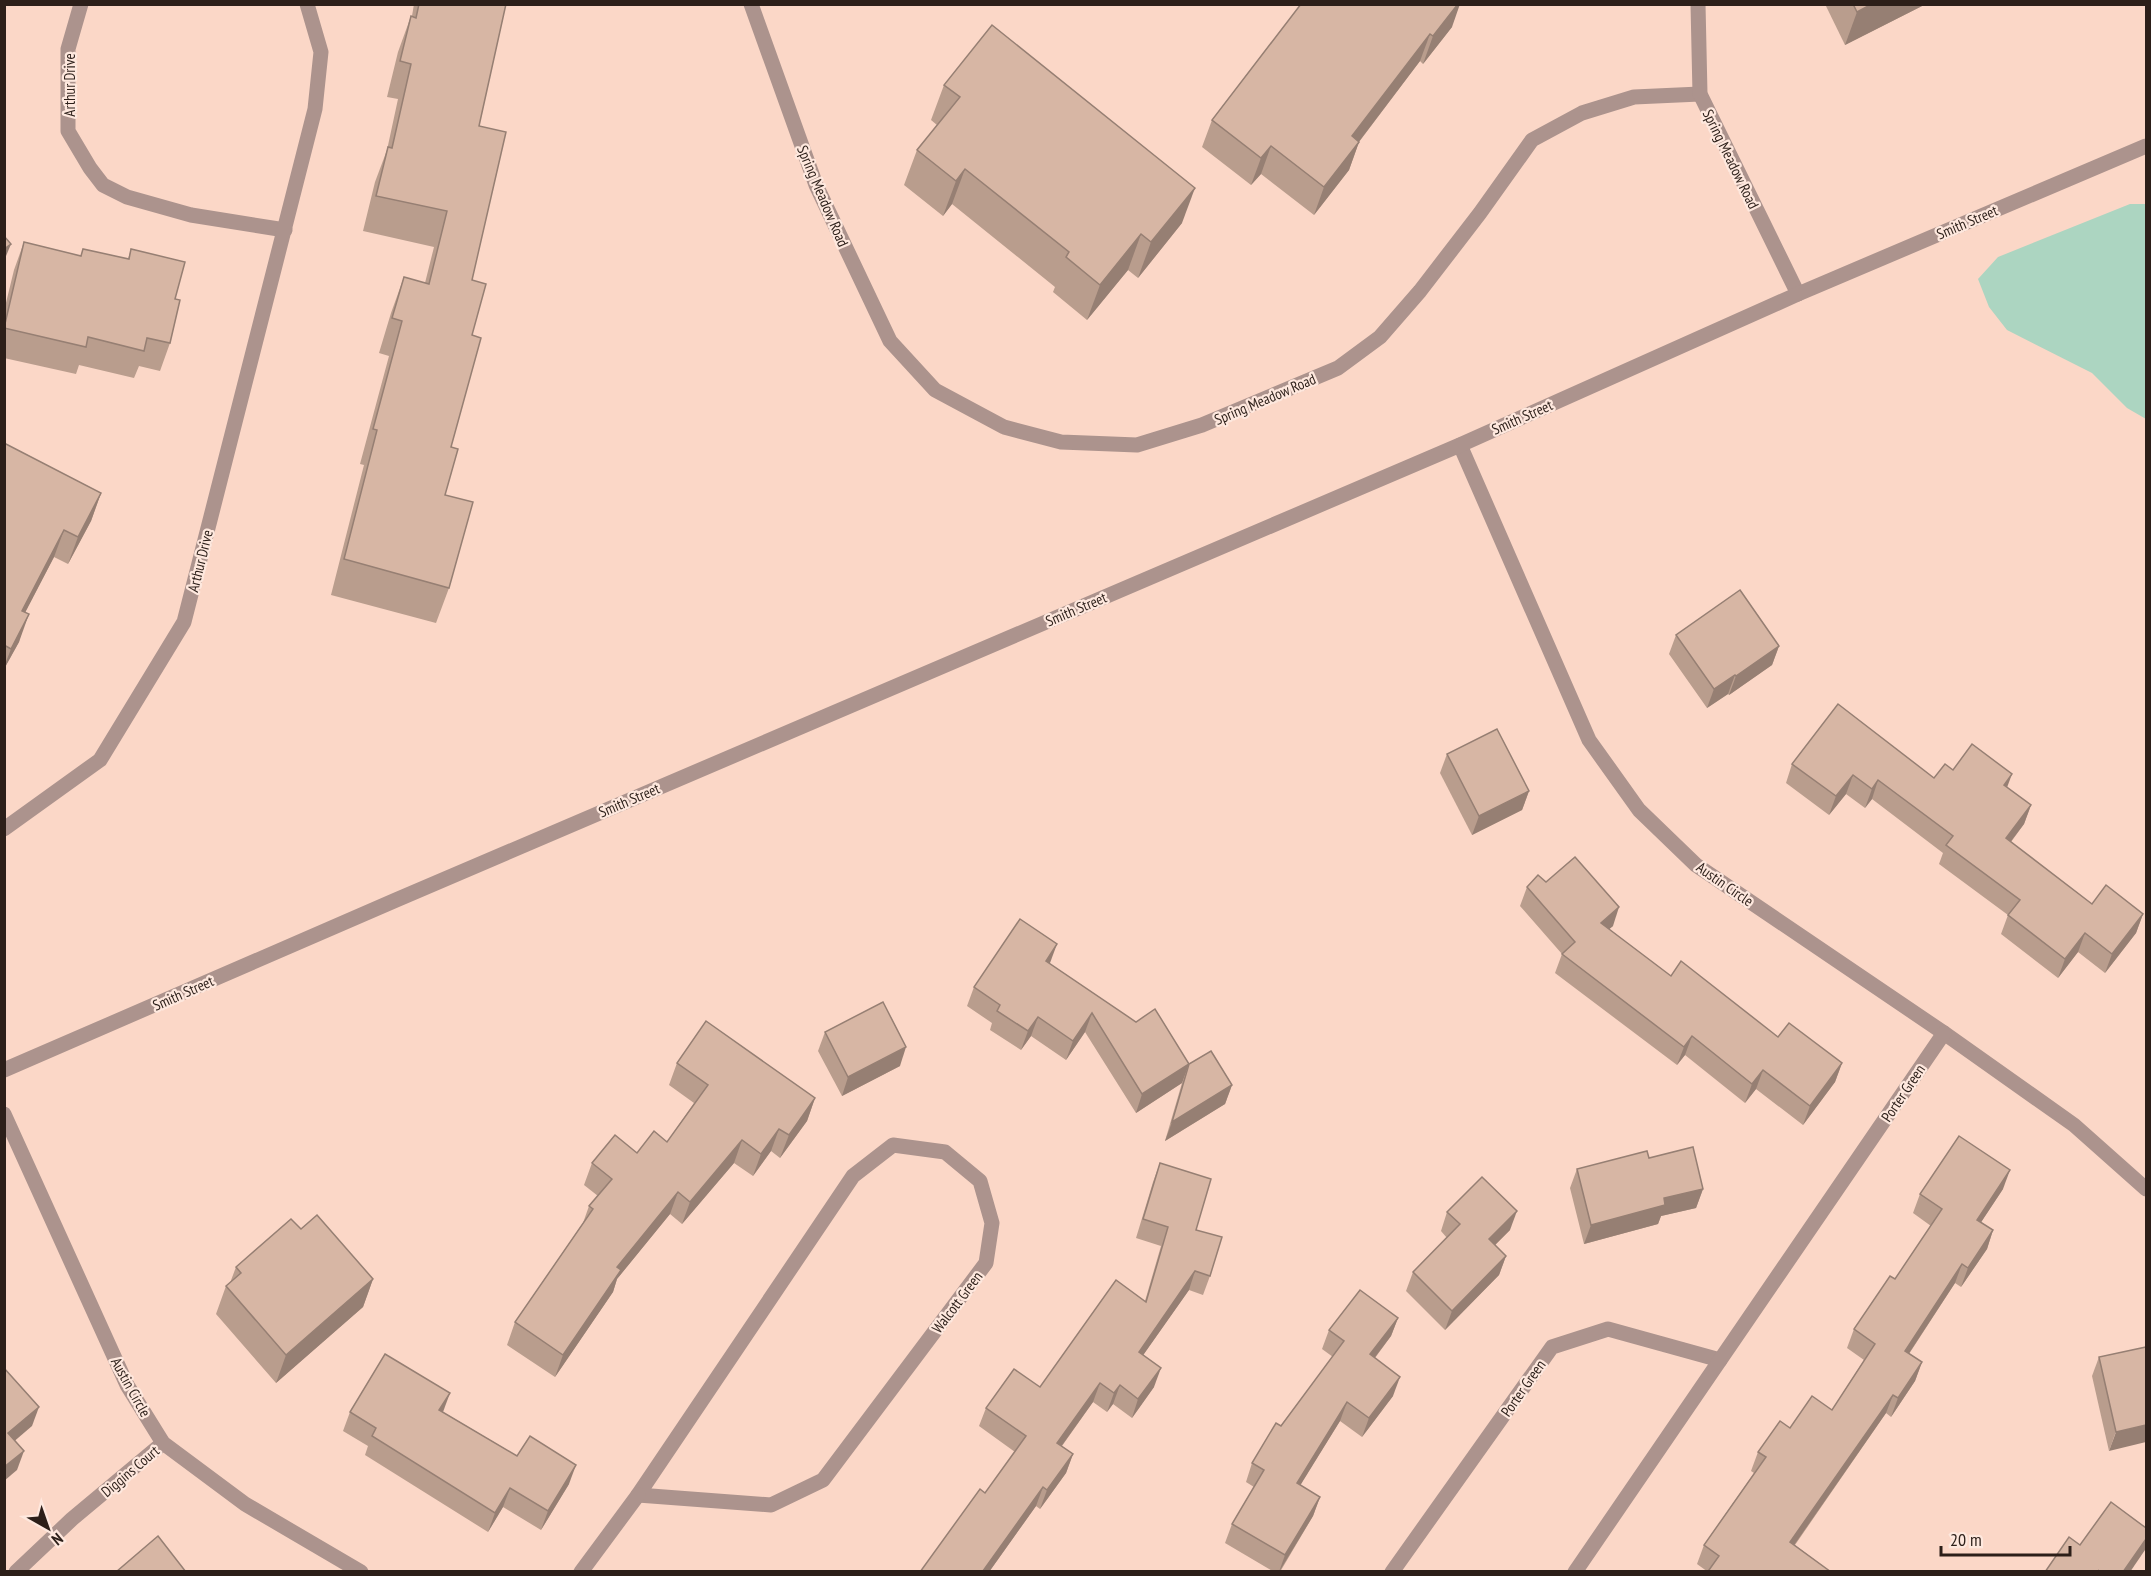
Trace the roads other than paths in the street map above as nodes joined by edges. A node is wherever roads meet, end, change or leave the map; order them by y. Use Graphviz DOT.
graph roads {
  1 [pos="81,4"];
  2 [pos="307,4"];
  3 [pos="751,4"];
  4 [pos="1698,4"];
  5 [pos="1700,94"];
  6 [pos="2146,146"];
  7 [pos="285,230"];
  8 [pos="1798,294"];
  9 [pos="1460,445"];
  10 [pos="4,829"];
  11 [pos="1944,1033"];
  12 [pos="4,1070"];
  13 [pos="4,1114"];
  14 [pos="2146,1189"];
  15 [pos="1720,1360"];
  16 [pos="163,1443"];
  17 [pos="638,1495"];
  18 [pos="16,1572"];
  19 [pos="361,1572"];
  20 [pos="581,1572"];
  21 [pos="1392,1572"];
  22 [pos="1575,1572"];
  1 -- 7 [label="street, Arthur Drive"];
  2 -- 7 [label="street, Arthur Drive"];
  3 -- 5 [label="street, Spring Meadow Road"];
  4 -- 5 [label="street"];
  5 -- 8 [label="street, Spring Meadow Road"];
  6 -- 8 [label="street, Smith Street"];
  7 -- 10 [label="street, Arthur Drive"];
  8 -- 9 [label="street, Smith Street"];
  9 -- 11 [label="street, Austin Circle"];
  9 -- 12 [label="street, Smith Street"];
  11 -- 14 [label="street, Austin Circle"];
  11 -- 15 [label="street, Porter Green"];
  13 -- 16 [label="street, Austin Circle"];
  15 -- 21 [label="street, Porter Green"];
  15 -- 22 [label="street, Porter Green"];
  16 -- 18 [label="street, Diggins Court"];
  16 -- 19 [label="street, Austin Circle"];
  17 -- 17 [label="street, Walcott Green"];
  17 -- 20 [label="street, Walcott Green"];
}
